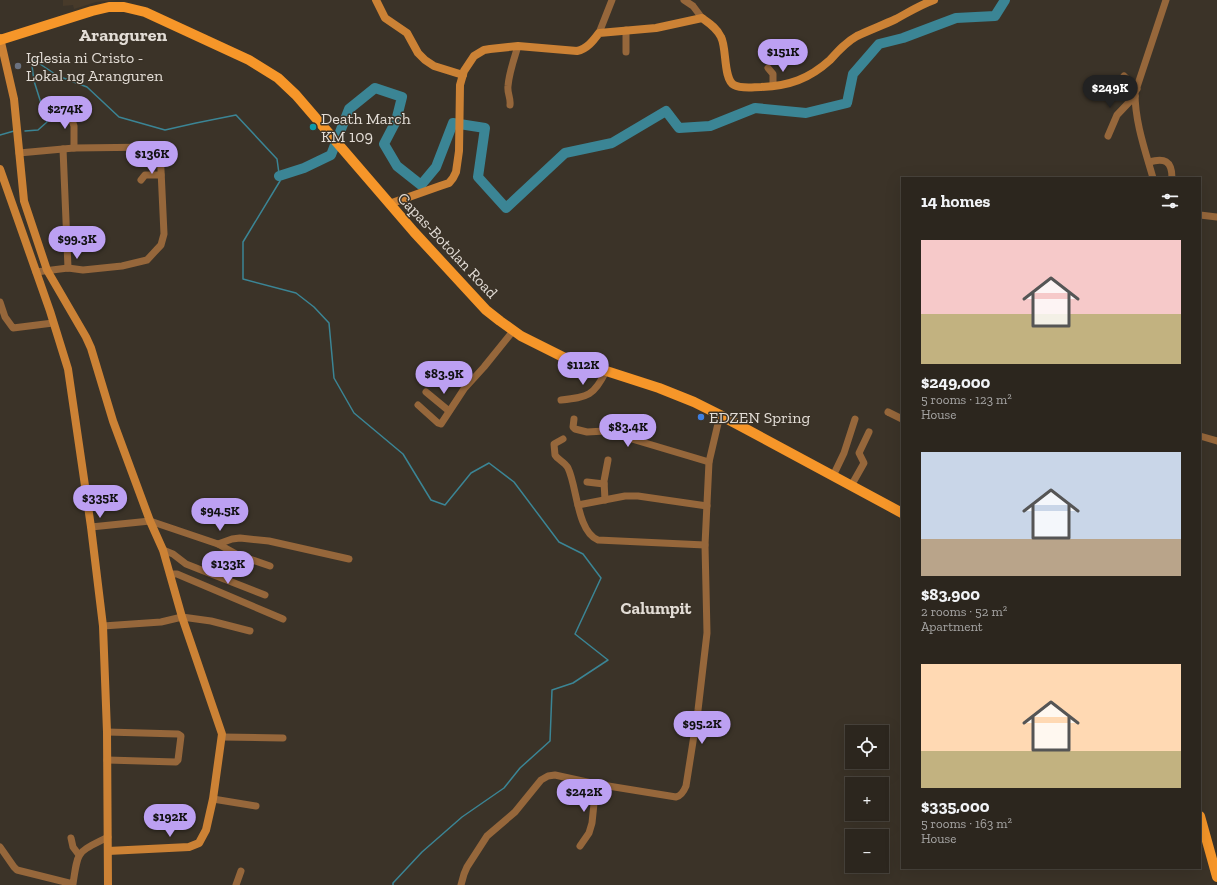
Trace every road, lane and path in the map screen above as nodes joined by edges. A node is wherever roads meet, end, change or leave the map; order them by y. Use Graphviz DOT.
graph roads {
  1 [pos="376,0"];
  2 [pos="612,0"];
  3 [pos="684,0"];
  4 [pos="934,0"];
  5 [pos="1166,0"];
  6 [pos="702,18"];
  7 [pos="626,30"];
  8 [pos="599,33"];
  9 [pos="0,40"];
  10 [pos="518,46"];
  11 [pos="626,52"];
  12 [pos="768,68"];
  13 [pos="463,75"];
  14 [pos="1124,76"];
  15 [pos="773,86"];
  16 [pos="1136,93"];
  17 [pos="510,105"];
  18 [pos="68,109"];
  19 [pos="1108,136"];
  20 [pos="74,148"];
  21 [pos="63,149"];
  22 [pos="19,153"];
  23 [pos="1149,162"];
  24 [pos="0,169"];
  25 [pos="161,174"];
  26 [pos="1153,177"];
  27 [pos="1172,177"];
  28 [pos="141,180"];
  29 [pos="389,204"];
  30 [pos="26,206"];
  31 [pos="13,208"];
  32 [pos="1201,215"];
  33 [pos="1217,217"];
  34 [pos="68,268"];
  35 [pos="47,270"];
  36 [pos="36,272"];
  37 [pos="0,302"];
  38 [pos="53,323"];
  39 [pos="513,331"];
  40 [pos="606,371"];
  41 [pos="426,392"];
  42 [pos="560,400"];
  43 [pos="418,405"];
  44 [pos="449,411"];
  45 [pos="888,412"];
  46 [pos="720,415"];
  47 [pos="901,418"];
  48 [pos="574,419"];
  49 [pos="855,419"];
  50 [pos="869,432"];
  51 [pos="1201,436"];
  52 [pos="562,439"];
  53 [pos="1217,442"];
  54 [pos="608,460"];
  55 [pos="709,462"];
  56 [pos="833,476"];
  57 [pos="587,482"];
  58 [pos="604,484"];
  59 [pos="851,486"];
  60 [pos="605,500"];
  61 [pos="578,505"];
  62 [pos="707,506"];
  63 [pos="901,512"];
  64 [pos="150,521"];
  65 [pos="91,527"];
  66 [pos="218,544"];
  67 [pos="705,545"];
  68 [pos="163,550"];
  69 [pos="349,558"];
  70 [pos="270,566"];
  71 [pos="170,574"];
  72 [pos="265,595"];
  73 [pos="182,617"];
  74 [pos="283,619"];
  75 [pos="103,626"];
  76 [pos="250,631"];
  77 [pos="107,732"];
  78 [pos="222,737"];
  79 [pos="283,738"];
  80 [pos="107,760"];
  81 [pos="596,784"];
  82 [pos="213,799"];
  83 [pos="256,806"];
  84 [pos="1201,820"];
  85 [pos="108,837"];
  86 [pos="71,838"];
  87 [pos="580,846"];
  88 [pos="0,847"];
  89 [pos="108,851"];
  90 [pos="79,855"];
  91 [pos="241,871"];
  92 [pos="1217,877"];
  93 [pos="73,884"];
  94 [pos="108,885"];
  95 [pos="236,885"];
  96 [pos="461,885"];
  1 -- 13 [label="street"];
  2 -- 8 [label="street"];
  3 -- 6 [label="street"];
  4 -- 15 [label="street"];
  5 -- 16 [label="street"];
  6 -- 7 [label="street"];
  6 -- 15 [label="street"];
  7 -- 8 [label="street"];
  7 -- 11 [label="street"];
  8 -- 10 [label="street"];
  9 -- 22 [label="street"];
  9 -- 29 [label="main road, Capas-Botolan Road"];
  10 -- 13 [label="street"];
  10 -- 17 [label="street"];
  12 -- 15 [label="street"];
  13 -- 29 [label="street"];
  14 -- 16 [label="street"];
  16 -- 19 [label="street"];
  16 -- 23 [label="street"];
  18 -- 20 [label="street"];
  20 -- 21 [label="street"];
  20 -- 25 [label="street"];
  21 -- 22 [label="street"];
  21 -- 34 [label="street"];
  22 -- 30 [label="street"];
  23 -- 26 [label="street"];
  23 -- 27 [label="street"];
  24 -- 31 [label="street"];
  25 -- 28 [label="street"];
  25 -- 34 [label="street"];
  29 -- 39 [label="main road, Capas-Botolan Road"];
  30 -- 31 [label="street"];
  30 -- 35 [label="street"];
  31 -- 36 [label="street"];
  32 -- 33 [label="street"];
  34 -- 35 [label="street"];
  35 -- 36 [label="street"];
  35 -- 64 [label="street"];
  36 -- 38 [label="street"];
  37 -- 38 [label="street"];
  38 -- 65 [label="street"];
  39 -- 40 [label="main road, Capas-Botolan Road"];
  39 -- 44 [label="street"];
  40 -- 42 [label="street"];
  40 -- 46 [label="main road, Capas-Botolan Road"];
  41 -- 44 [label="street"];
  43 -- 44 [label="street"];
  45 -- 47 [label="street"];
  46 -- 55 [label="street"];
  46 -- 56 [label="main road, Capas-Botolan Road"];
  48 -- 55 [label="street"];
  49 -- 56 [label="street"];
  50 -- 59 [label="street"];
  51 -- 53 [label="street"];
  52 -- 61 [label="street"];
  54 -- 58 [label="street"];
  55 -- 62 [label="street"];
  56 -- 59 [label="main road, Capas-Botolan Road"];
  57 -- 58 [label="street"];
  58 -- 60 [label="street"];
  59 -- 63 [label="main road, Capas-Botolan Road"];
  60 -- 61 [label="street"];
  60 -- 62 [label="street"];
  61 -- 67 [label="street"];
  62 -- 67 [label="street"];
  64 -- 65 [label="street"];
  64 -- 66 [label="street"];
  64 -- 68 [label="street"];
  65 -- 75 [label="street"];
  66 -- 69 [label="street"];
  66 -- 70 [label="street"];
  67 -- 81 [label="street"];
  68 -- 71 [label="street"];
  68 -- 72 [label="street"];
  71 -- 73 [label="street"];
  71 -- 74 [label="street"];
  73 -- 75 [label="street"];
  73 -- 76 [label="street"];
  73 -- 78 [label="street"];
  75 -- 77 [label="street"];
  77 -- 80 [label="street"];
  77 -- 80 [label="street"];
  78 -- 79 [label="street"];
  78 -- 82 [label="street"];
  80 -- 85 [label="street"];
  81 -- 87 [label="street"];
  81 -- 96 [label="street"];
  82 -- 83 [label="street"];
  82 -- 89 [label="street"];
  84 -- 92 [label="main road"];
  85 -- 89 [label="street"];
  85 -- 90 [label="street"];
  86 -- 90 [label="street"];
  88 -- 93 [label="street"];
  89 -- 94 [label="street"];
  90 -- 93 [label="street"];
  91 -- 95 [label="street"];
}
